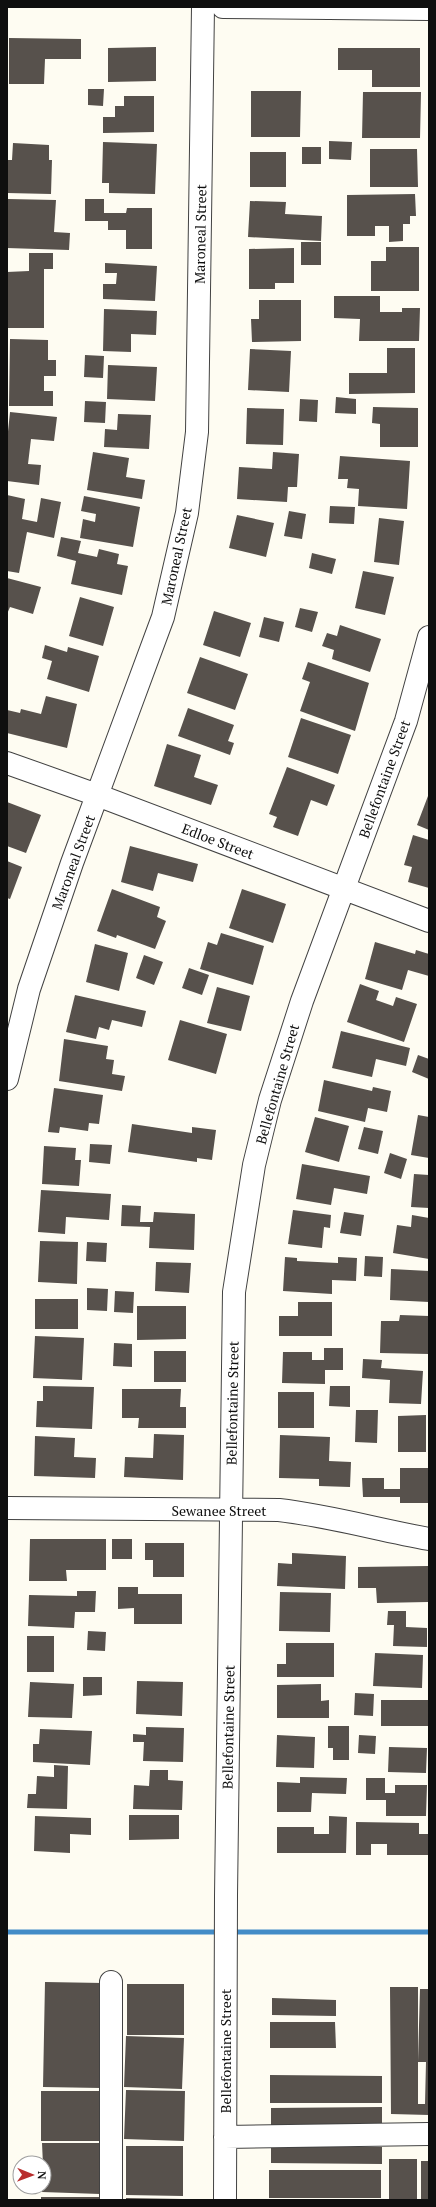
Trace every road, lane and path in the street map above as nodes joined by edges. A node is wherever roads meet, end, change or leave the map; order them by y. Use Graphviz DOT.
graph roads {
  1 [pos="203,7"];
  2 [pos="223,7"];
  3 [pos="429,9"];
  4 [pos="429,637"];
  5 [pos="7,763"];
  6 [pos="97,795"];
  7 [pos="344,889"];
  8 [pos="429,921"];
  9 [pos="7,1079"];
  10 [pos="7,1508"];
  11 [pos="230,1510"];
  12 [pos="429,1539"];
  13 [pos="111,1982"];
  14 [pos="429,2134"];
  15 [pos="225,2137"];
  16 [pos="111,2200"];
  17 [pos="225,2200"];
  1 -- 6 [label="street, Maroneal Street"];
  2 -- 3 [label="street"];
  4 -- 7 [label="street, Bellefontaine Street"];
  5 -- 6 [label="street, Edloe Street"];
  6 -- 7 [label="street, Edloe Street"];
  6 -- 9 [label="street, Maroneal Street"];
  7 -- 8 [label="street, Edloe Street"];
  7 -- 11 [label="street, Bellefontaine Street"];
  10 -- 11 [label="street, Sewanee Street"];
  11 -- 12 [label="street, Sewanee Street"];
  11 -- 15 [label="street, Bellefontaine Street"];
  13 -- 16 [label="street"];
  14 -- 15 [label="street"];
  15 -- 17 [label="street, Bellefontaine Street"];
}
